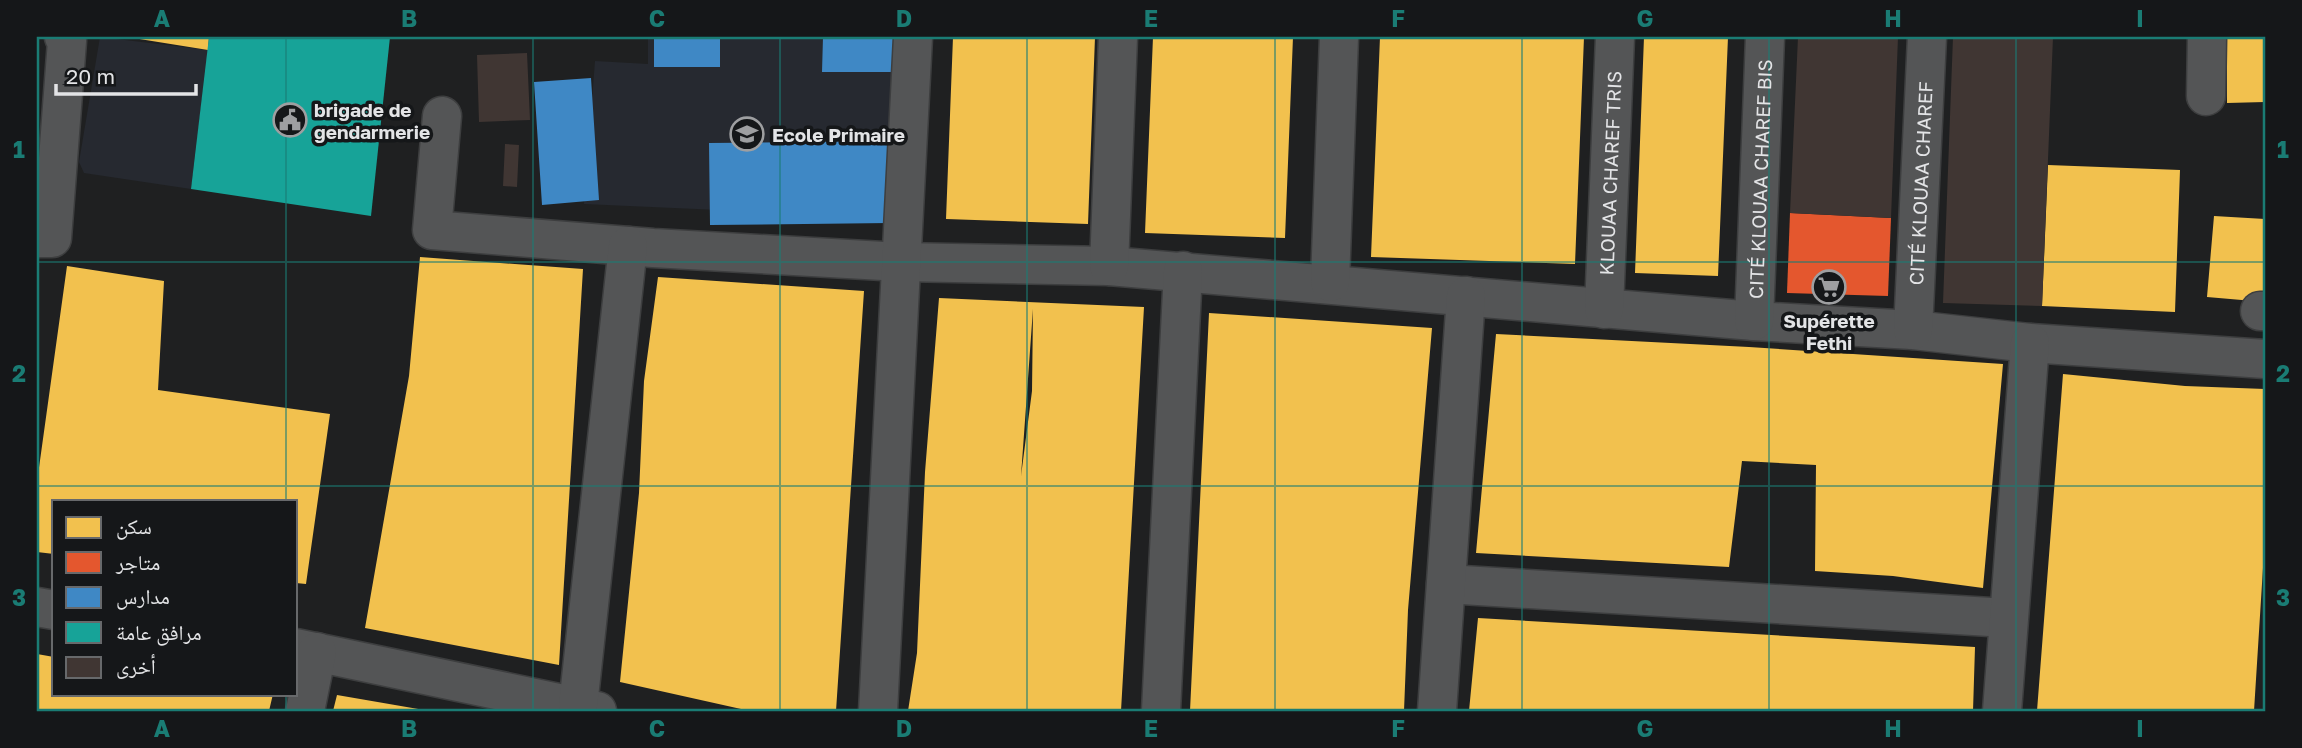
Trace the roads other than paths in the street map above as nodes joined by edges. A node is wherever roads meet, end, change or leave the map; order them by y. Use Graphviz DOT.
graph roads {
  1 [pos="64,37"];
  2 [pos="914,37"];
  3 [pos="1118,37"];
  4 [pos="1339,37"];
  5 [pos="1615,37"];
  6 [pos="1765,37"];
  7 [pos="1927,37"];
  8 [pos="2207,37"];
  9 [pos="2206,96"];
  10 [pos="442,116"];
  11 [pos="37,238"];
  12 [pos="628,246"];
  13 [pos="901,262"];
  14 [pos="1109,266"];
  15 [pos="1183,271"];
  16 [pos="1329,282"];
  17 [pos="1466,296"];
  18 [pos="1604,309"];
  19 [pos="1754,321"];
  20 [pos="1913,330"];
  21 [pos="2030,343"];
  22 [pos="2265,359"];
  23 [pos="1446,584"];
  24 [pos="2007,618"];
  25 [pos="306,650"];
  26 [pos="587,709"];
  27 [pos="305,711"];
  28 [pos="878,711"];
  29 [pos="1161,711"];
  30 [pos="1437,711"];
  31 [pos="2002,711"];
  1 -- 11 [label="street"];
  2 -- 13 [label="street"];
  3 -- 14 [label="street"];
  4 -- 16 [label="street"];
  5 -- 18 [label="street, KLOUAA CHAREF TRIS"];
  6 -- 19 [label="street, CITÉ KLOUAA CHAREF BIS"];
  7 -- 20 [label="street, CITÉ KLOUAA CHAREF"];
  8 -- 9 [label="street"];
  10 -- 12 [label="street"];
  12 -- 13 [label="street"];
  12 -- 26 [label="street"];
  13 -- 14 [label="street"];
  13 -- 28 [label="street"];
  14 -- 15 [label="street"];
  15 -- 16 [label="street"];
  15 -- 29 [label="street"];
  16 -- 17 [label="street"];
  17 -- 18 [label="street"];
  17 -- 23 [label="street"];
  18 -- 19 [label="street"];
  19 -- 20 [label="street"];
  20 -- 21 [label="street"];
  21 -- 22 [label="street"];
  21 -- 24 [label="street"];
  23 -- 24 [label="street"];
  23 -- 30 [label="street"];
  24 -- 31 [label="street"];
  25 -- 26 [label="street"];
  25 -- 27 [label="street"];
}
